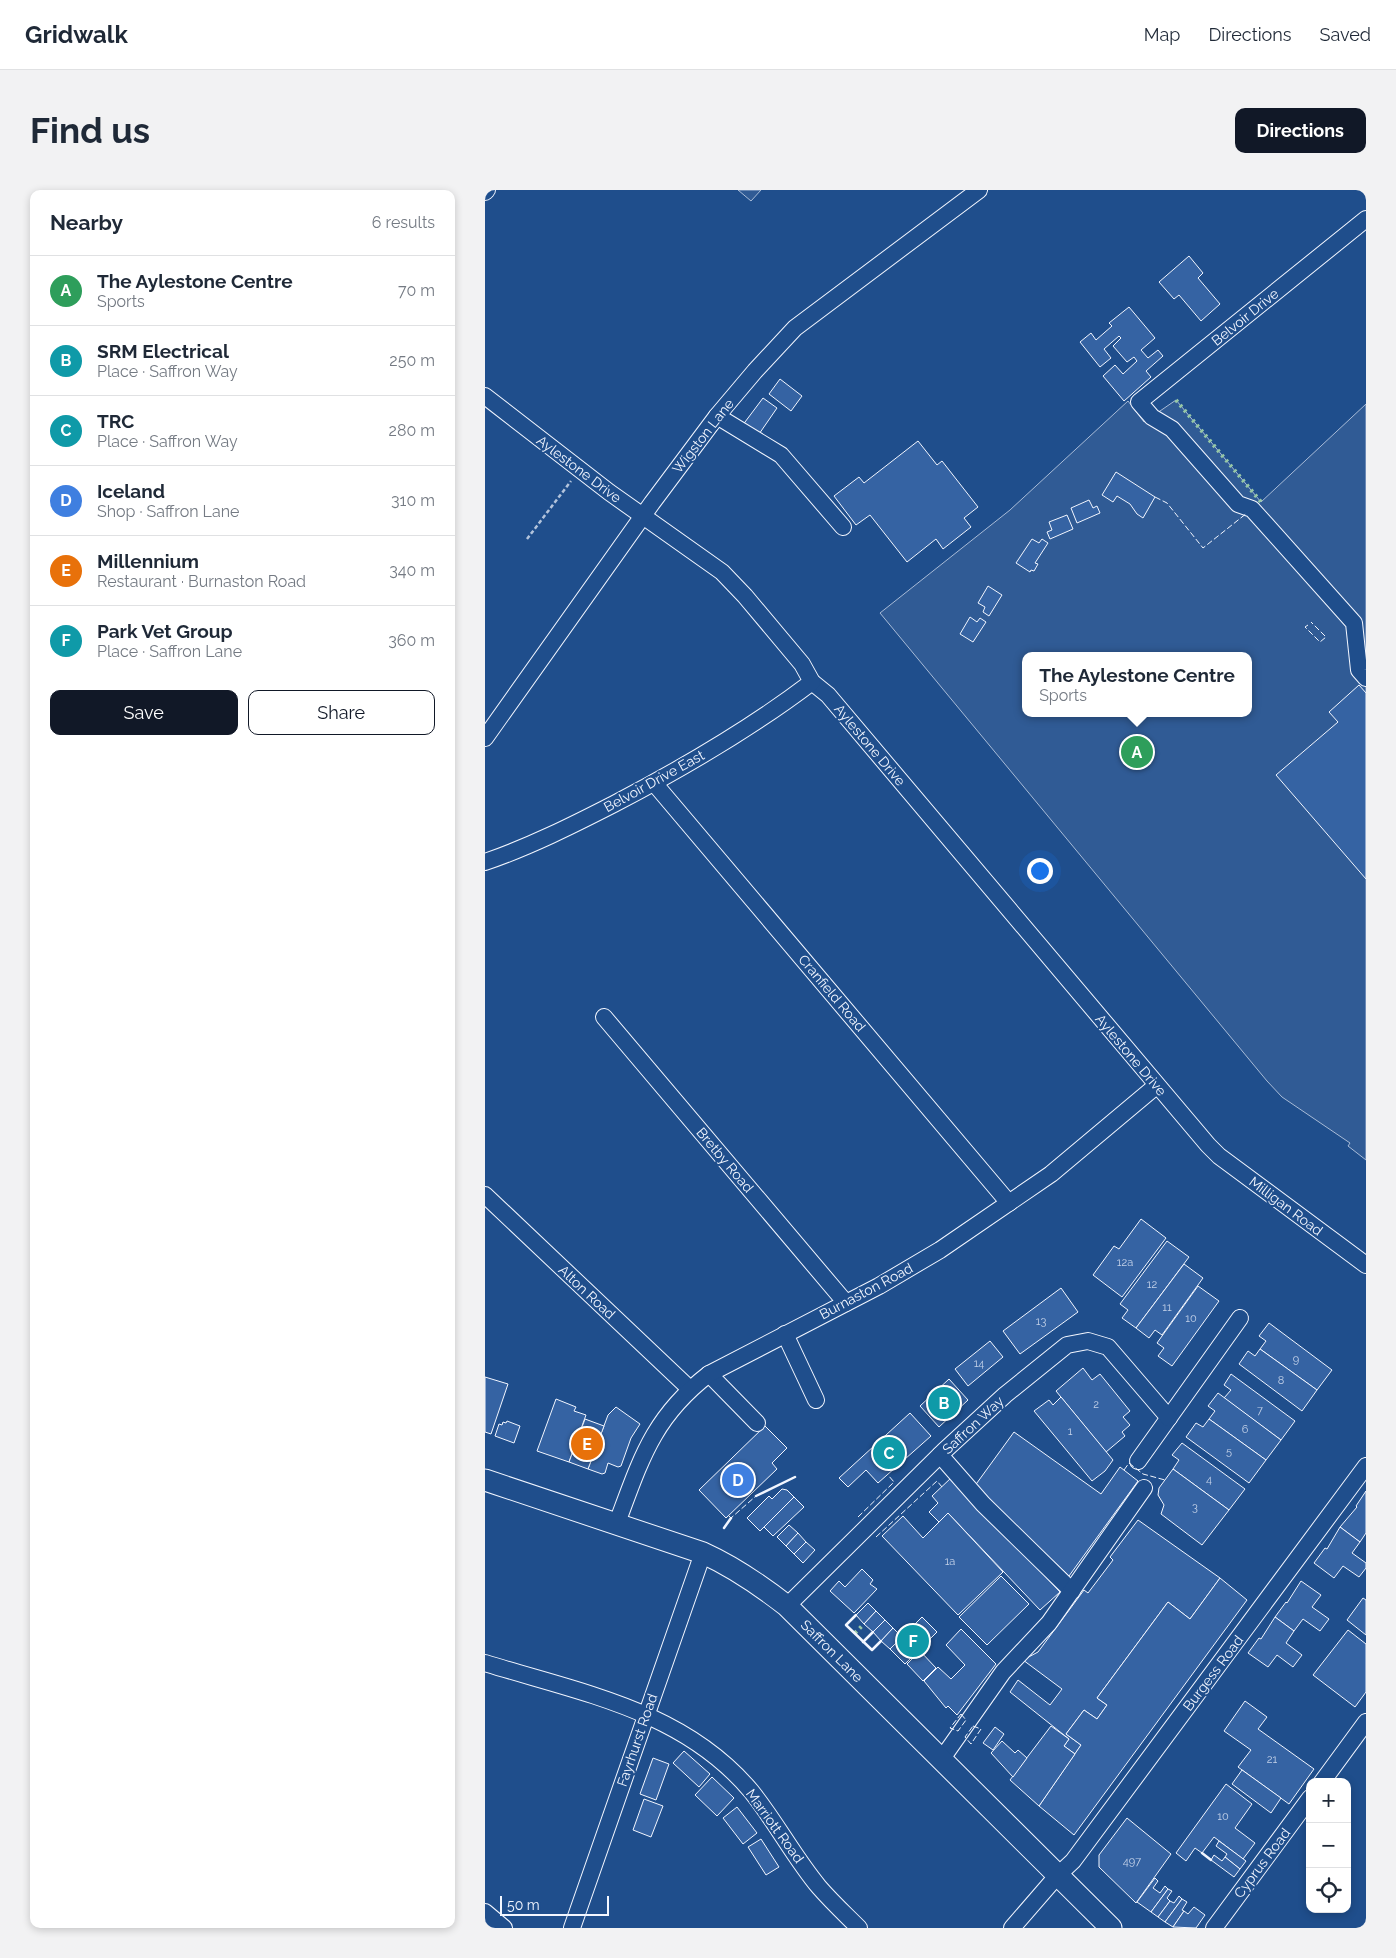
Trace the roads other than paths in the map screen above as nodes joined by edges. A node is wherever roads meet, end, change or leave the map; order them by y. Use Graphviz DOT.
graph roads {
  1 [pos="979,190"];
  2 [pos="1366,220"];
  3 [pos="485,396"];
  4 [pos="717,416"];
  5 [pos="643,516"];
  6 [pos="843,527"];
  7 [pos="1366,678"];
  8 [pos="812,682"];
  9 [pos="485,738"];
  10 [pos="654,783"];
  11 [pos="485,862"];
  12 [pos="604,1017"];
  13 [pos="1157,1086"];
  14 [pos="1208,1145"];
  15 [pos="485,1195"];
  16 [pos="1009,1203"];
  17 [pos="1366,1265"];
  18 [pos="846,1303"];
  19 [pos="1240,1318"];
  20 [pos="785,1334"];
  21 [pos="709,1374"];
  22 [pos="690,1389"];
  23 [pos="816,1400"];
  24 [pos="1169,1418"];
  25 [pos="757,1423"];
  26 [pos="940,1455"];
  27 [pos="1138,1461"];
  28 [pos="1366,1466"];
  29 [pos="485,1480"];
  30 [pos="1144,1488"];
  31 [pos="617,1523"];
  32 [pos="703,1552"];
  33 [pos="1072,1591"];
  34 [pos="787,1606"];
  35 [pos="485,1663"];
  36 [pos="646,1714"];
  37 [pos="1366,1722"];
  38 [pos="941,1760"];
  39 [pos="1325,1778"];
  40 [pos="1306,1803"];
  41 [pos="1057,1876"];
  42 [pos="485,1912"];
  43 [pos="504,1928"];
  44 [pos="572,1928"];
  45 [pos="859,1928"];
  46 [pos="1012,1928"];
  47 [pos="1111,1928"];
  48 [pos="1214,1928"];
  1 -- 4 [label="street, Wigston Lane"];
  2 -- 7 [label="street, Belvoir Drive"];
  3 -- 5 [label="street, Aylestone Drive"];
  4 -- 5 [label="street, Wigston Lane"];
  4 -- 6 [label="street"];
  5 -- 8 [label="street, Aylestone Drive"];
  5 -- 9 [label="street, Wigston Lane"];
  8 -- 10 [label="street, Belvoir Drive East"];
  8 -- 13 [label="street, Aylestone Drive"];
  10 -- 11 [label="street, Belvoir Drive East"];
  10 -- 16 [label="street, Cranfield Road"];
  12 -- 18 [label="street, Bretby Road"];
  13 -- 14 [label="street, Aylestone Drive"];
  13 -- 16 [label="street, Burnaston Road"];
  14 -- 17 [label="street, Milligan Road"];
  15 -- 22 [label="street, Alton Road"];
  16 -- 18 [label="street, Burnaston Road"];
  18 -- 20 [label="street, Burnaston Road"];
  19 -- 24 [label="street"];
  20 -- 21 [label="street, Burnaston Road"];
  20 -- 23 [label="street"];
  21 -- 22 [label="street, Burnaston Road"];
  21 -- 25 [label="street"];
  22 -- 31 [label="street, Burnaston Road"];
  24 -- 26 [label="street, Saffron Way"];
  24 -- 27 [label="street"];
  26 -- 33 [label="street"];
  26 -- 34 [label="street, Saffron Way"];
  28 -- 41 [label="street, Burgess Road"];
  29 -- 31 [label="main road, Saffron Lane"];
  30 -- 33 [label="street"];
  31 -- 32 [label="main road, Saffron Lane"];
  32 -- 34 [label="main road, Saffron Lane"];
  32 -- 36 [label="street, Fayrhurst Road"];
  33 -- 38 [label="street"];
  34 -- 38 [label="main road, Saffron Lane"];
  35 -- 36 [label="street, Marriott Road"];
  36 -- 44 [label="street, Fayrhurst Road"];
  36 -- 45 [label="street, Marriott Road"];
  37 -- 39 [label="street"];
  38 -- 41 [label="main road, Saffron Lane"];
  40 -- 48 [label="street, Cyprus Road"];
  41 -- 46 [label="street, Burgess Road"];
  41 -- 47 [label="main road, Saffron Lane"];
  42 -- 43 [label="street"];
}
